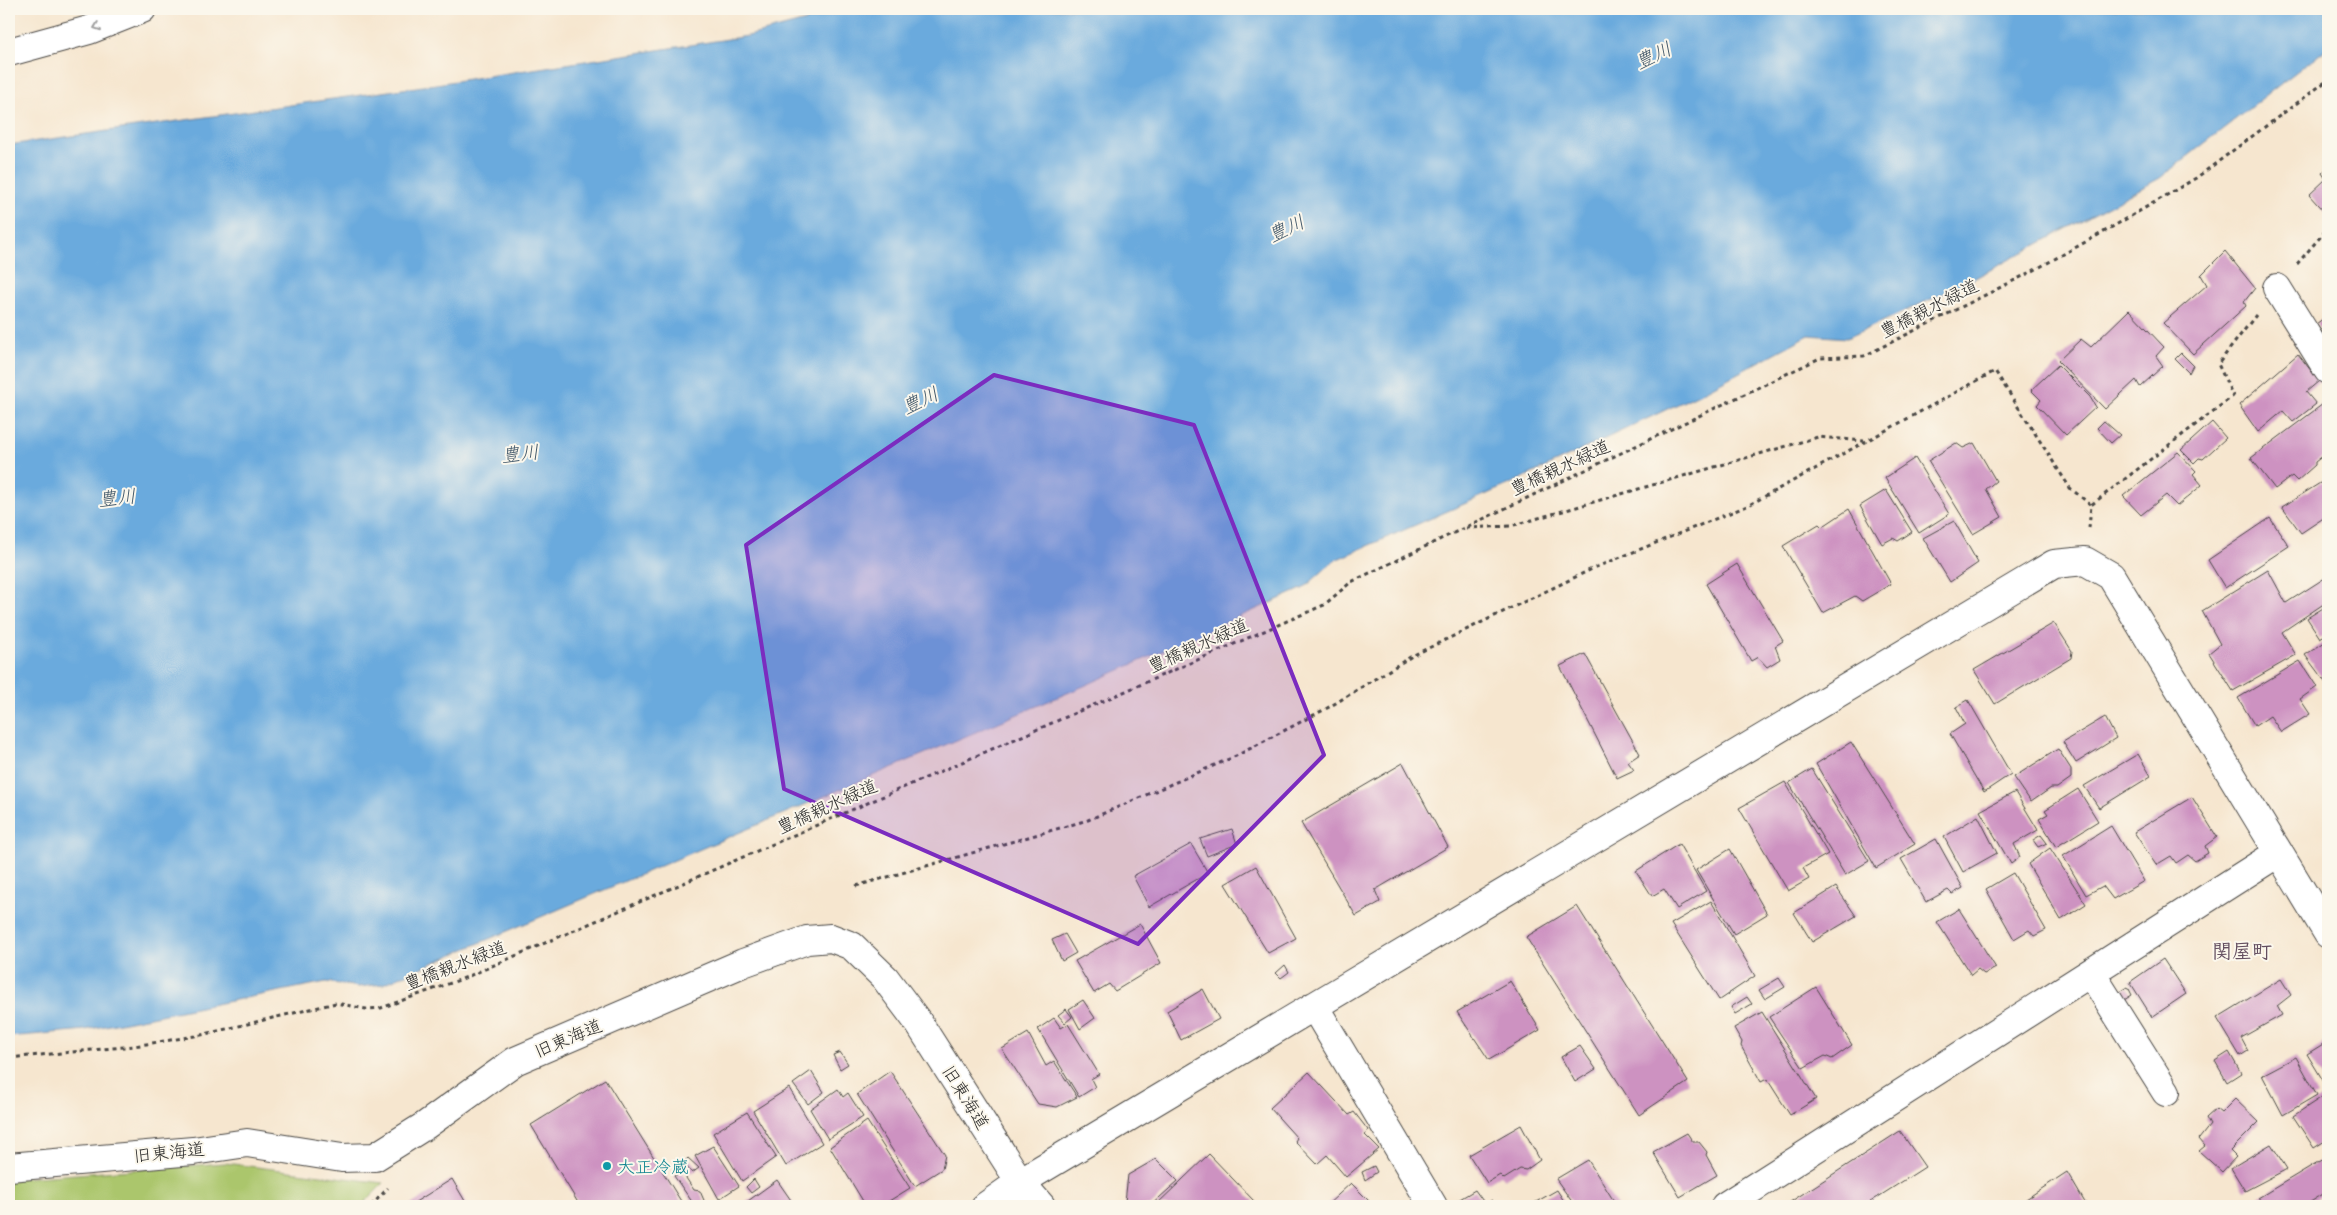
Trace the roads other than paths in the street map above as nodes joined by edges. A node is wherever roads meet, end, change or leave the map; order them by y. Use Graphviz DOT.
graph roads {
  1 [pos="142,9"];
  2 [pos="9,52"];
  3 [pos="2277,288"];
  4 [pos="2328,370"];
  5 [pos="2278,853"];
  6 [pos="2328,934"];
  7 [pos="2091,972"];
  8 [pos="1314,1006"];
  9 [pos="2166,1092"];
  10 [pos="9,1167"];
  11 [pos="1020,1182"];
  12 [pos="986,1206"];
  13 [pos="1041,1206"];
  14 [pos="1433,1206"];
  15 [pos="1725,1206"];
  1 -- 2 [label="street, one-way"];
  3 -- 4 [label="street"];
  5 -- 6 [label="street"];
  5 -- 7 [label="street"];
  5 -- 8 [label="street"];
  7 -- 9 [label="street"];
  7 -- 15 [label="street"];
  8 -- 11 [label="street"];
  8 -- 14 [label="street"];
  10 -- 11 [label="street, 旧東海道"];
  11 -- 12 [label="street"];
  11 -- 13 [label="street, 旧東海道"];
}
